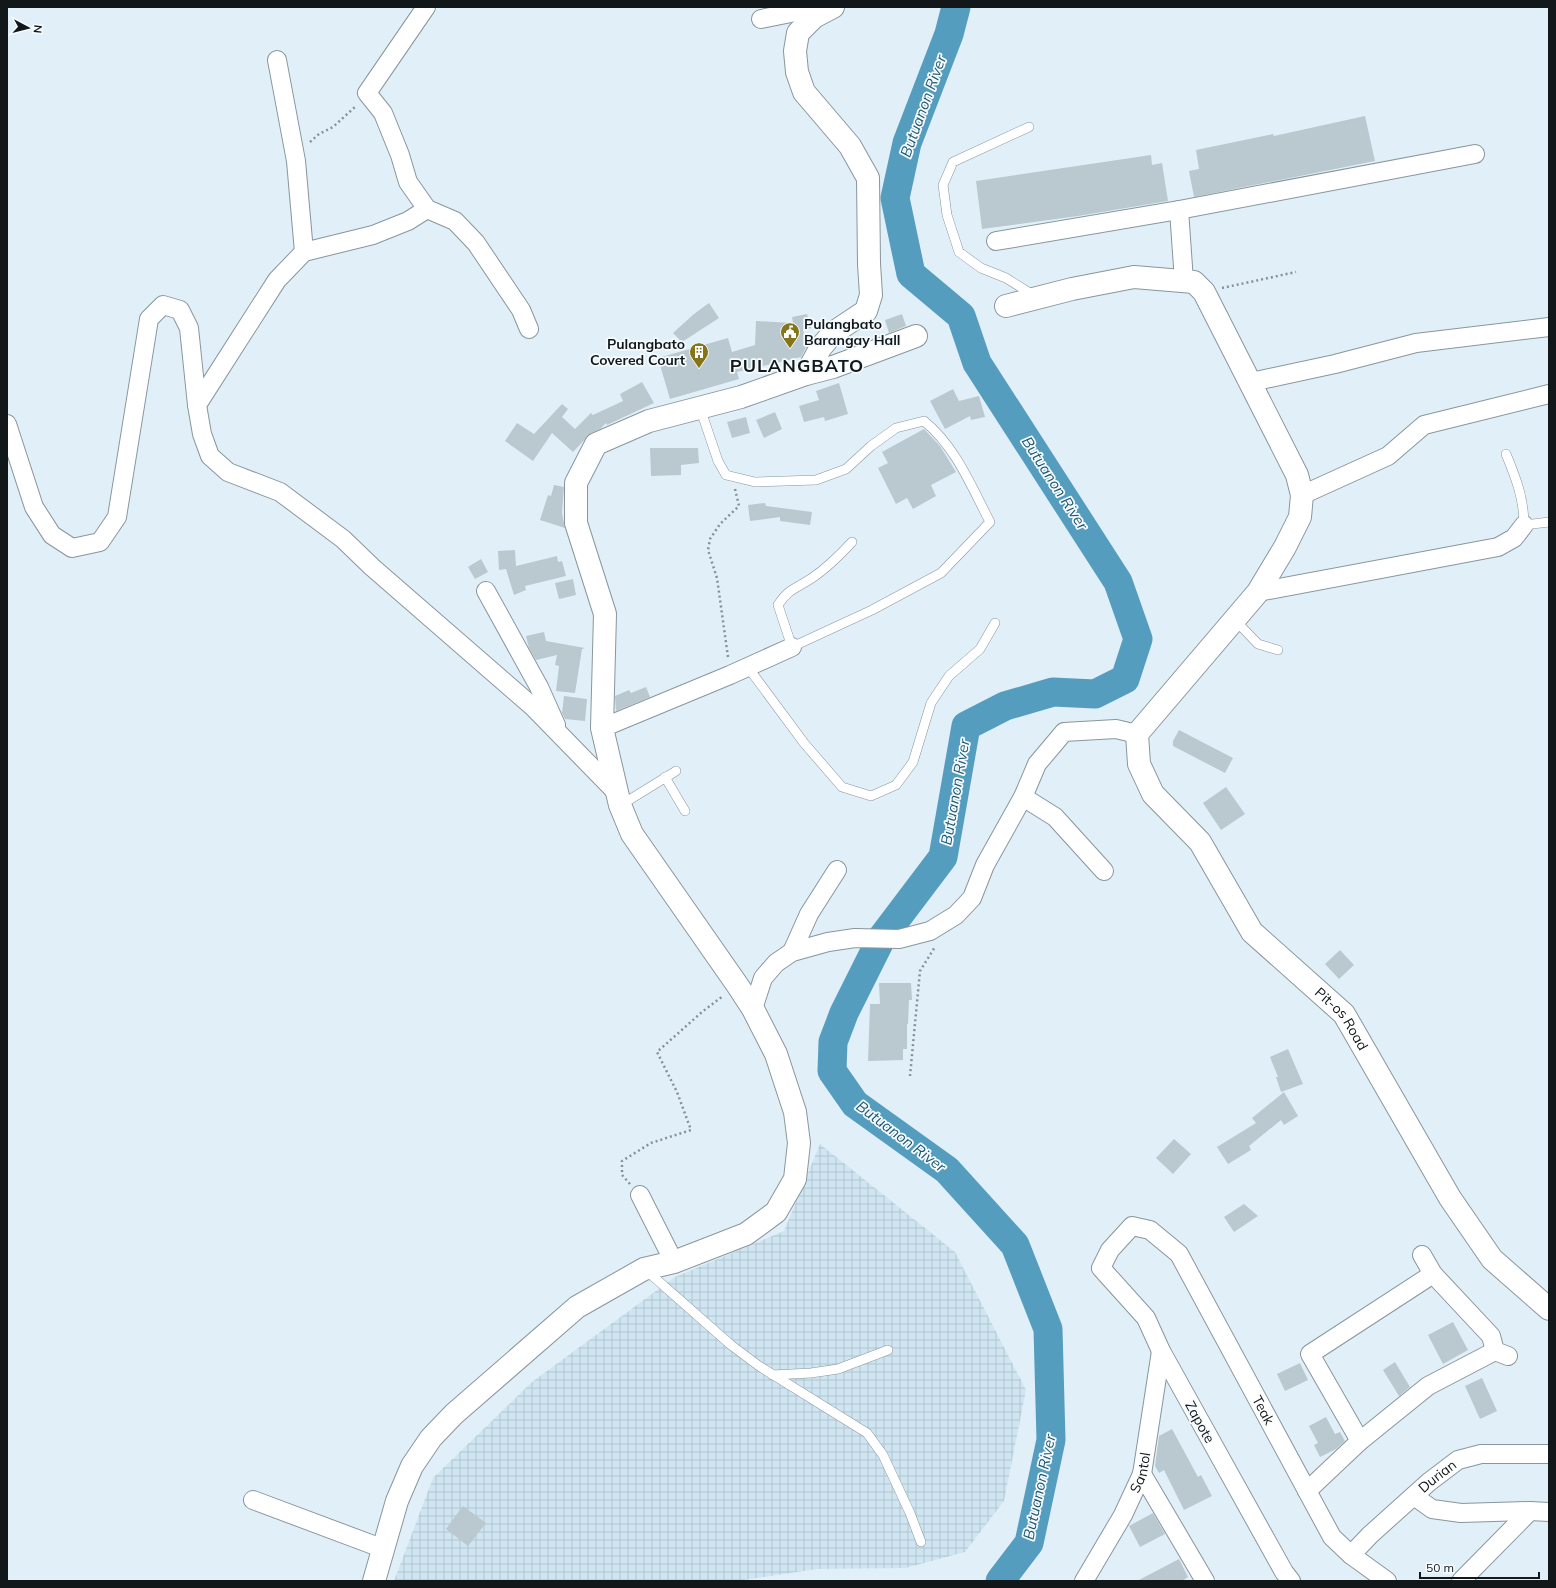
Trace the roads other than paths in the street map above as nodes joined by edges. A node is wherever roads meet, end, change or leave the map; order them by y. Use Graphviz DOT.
graph roads {
  1 [pos="426,7"];
  2 [pos="833,7"];
  3 [pos="814,17"];
  4 [pos="761,19"];
  5 [pos="277,60"];
  6 [pos="1029,127"];
  7 [pos="1474,154"];
  8 [pos="427,209"];
  9 [pos="1179,210"];
  10 [pos="996,241"];
  11 [pos="304,252"];
  12 [pos="1184,281"];
  13 [pos="1043,296"];
  14 [pos="1006,306"];
  15 [pos="1549,327"];
  16 [pos="529,329"];
  17 [pos="916,336"];
  18 [pos="806,374"];
  19 [pos="1251,382"];
  20 [pos="1549,394"];
  21 [pos="197,405"];
  22 [pos="700,408"];
  23 [pos="7,424"];
  24 [pos="1506,454"];
  25 [pos="1302,495"];
  26 [pos="1549,522"];
  27 [pos="1524,525"];
  28 [pos="852,542"];
  29 [pos="486,591"];
  30 [pos="1258,592"];
  31 [pos="1234,619"];
  32 [pos="995,623"];
  33 [pos="792,647"];
  34 [pos="1278,650"];
  35 [pos="747,666"];
  36 [pos="602,728"];
  37 [pos="559,734"];
  38 [pos="1137,734"];
  39 [pos="676,771"];
  40 [pos="665,777"];
  41 [pos="1023,796"];
  42 [pos="618,799"];
  43 [pos="685,811"];
  44 [pos="836,870"];
  45 [pos="1104,871"];
  46 [pos="792,952"];
  47 [pos="753,1008"];
  48 [pos="640,1195"];
  49 [pos="1422,1254"];
  50 [pos="674,1262"];
  51 [pos="644,1268"];
  52 [pos="1102,1268"];
  53 [pos="1433,1274"];
  54 [pos="1549,1309"];
  55 [pos="888,1350"];
  56 [pos="1161,1351"];
  57 [pos="772,1375"];
  58 [pos="1360,1441"];
  59 [pos="1549,1454"];
  60 [pos="1142,1474"];
  61 [pos="1307,1491"];
  62 [pos="1414,1496"];
  63 [pos="253,1500"];
  64 [pos="1530,1511"];
  65 [pos="1549,1512"];
  66 [pos="922,1542"];
  67 [pos="384,1549"];
  68 [pos="1351,1556"];
  69 [pos="1088,1578"];
  70 [pos="374,1581"];
  71 [pos="1205,1581"];
  72 [pos="1291,1581"];
  73 [pos="1387,1581"];
  74 [pos="1461,1581"];
  1 -- 8 [label="street"];
  2 -- 3 [label="street"];
  3 -- 4 [label="street"];
  3 -- 18 [label="street"];
  5 -- 11 [label="street"];
  6 -- 13 [label="lane"];
  7 -- 9 [label="street"];
  8 -- 11 [label="street"];
  8 -- 16 [label="street"];
  9 -- 10 [label="street"];
  9 -- 12 [label="street"];
  11 -- 21 [label="street"];
  12 -- 13 [label="street"];
  12 -- 19 [label="street"];
  13 -- 14 [label="street"];
  15 -- 19 [label="street"];
  17 -- 18 [label="street"];
  18 -- 22 [label="street"];
  19 -- 25 [label="street"];
  20 -- 25 [label="street"];
  21 -- 23 [label="street"];
  21 -- 37 [label="street"];
  22 -- 33 [label="lane"];
  22 -- 36 [label="street"];
  24 -- 27 [label="lane"];
  25 -- 30 [label="street"];
  26 -- 27 [label="lane"];
  27 -- 30 [label="street"];
  28 -- 33 [label="lane"];
  29 -- 37 [label="street"];
  30 -- 31 [label="street"];
  31 -- 34 [label="lane"];
  31 -- 38 [label="street"];
  32 -- 35 [label="lane"];
  33 -- 35 [label="street"];
  35 -- 36 [label="street"];
  36 -- 42 [label="street"];
  37 -- 42 [label="street"];
  38 -- 41 [label="street"];
  38 -- 54 [label="street, Pit-os Road"];
  39 -- 40 [label="lane"];
  40 -- 42 [label="lane"];
  40 -- 43 [label="lane"];
  41 -- 45 [label="street"];
  41 -- 46 [label="street"];
  42 -- 47 [label="street"];
  44 -- 46 [label="street"];
  46 -- 47 [label="street"];
  47 -- 50 [label="street"];
  48 -- 50 [label="street"];
  49 -- 53 [label="street"];
  50 -- 51 [label="street"];
  51 -- 57 [label="lane"];
  51 -- 67 [label="street"];
  52 -- 56 [label="street, Zapote"];
  52 -- 61 [label="street, Teak"];
  53 -- 58 [label="street"];
  53 -- 58 [label="street"];
  55 -- 57 [label="lane"];
  56 -- 60 [label="street, Santol"];
  56 -- 72 [label="street, Zapote"];
  57 -- 66 [label="lane"];
  58 -- 61 [label="street"];
  59 -- 62 [label="street, Durian"];
  60 -- 69 [label="street, Santol"];
  60 -- 71 [label="street"];
  61 -- 68 [label="street, Teak"];
  62 -- 64 [label="street"];
  62 -- 68 [label="street, Durian"];
  63 -- 67 [label="street"];
  64 -- 65 [label="street"];
  64 -- 74 [label="street"];
  67 -- 70 [label="street"];
  68 -- 73 [label="street, Teak"];
}
